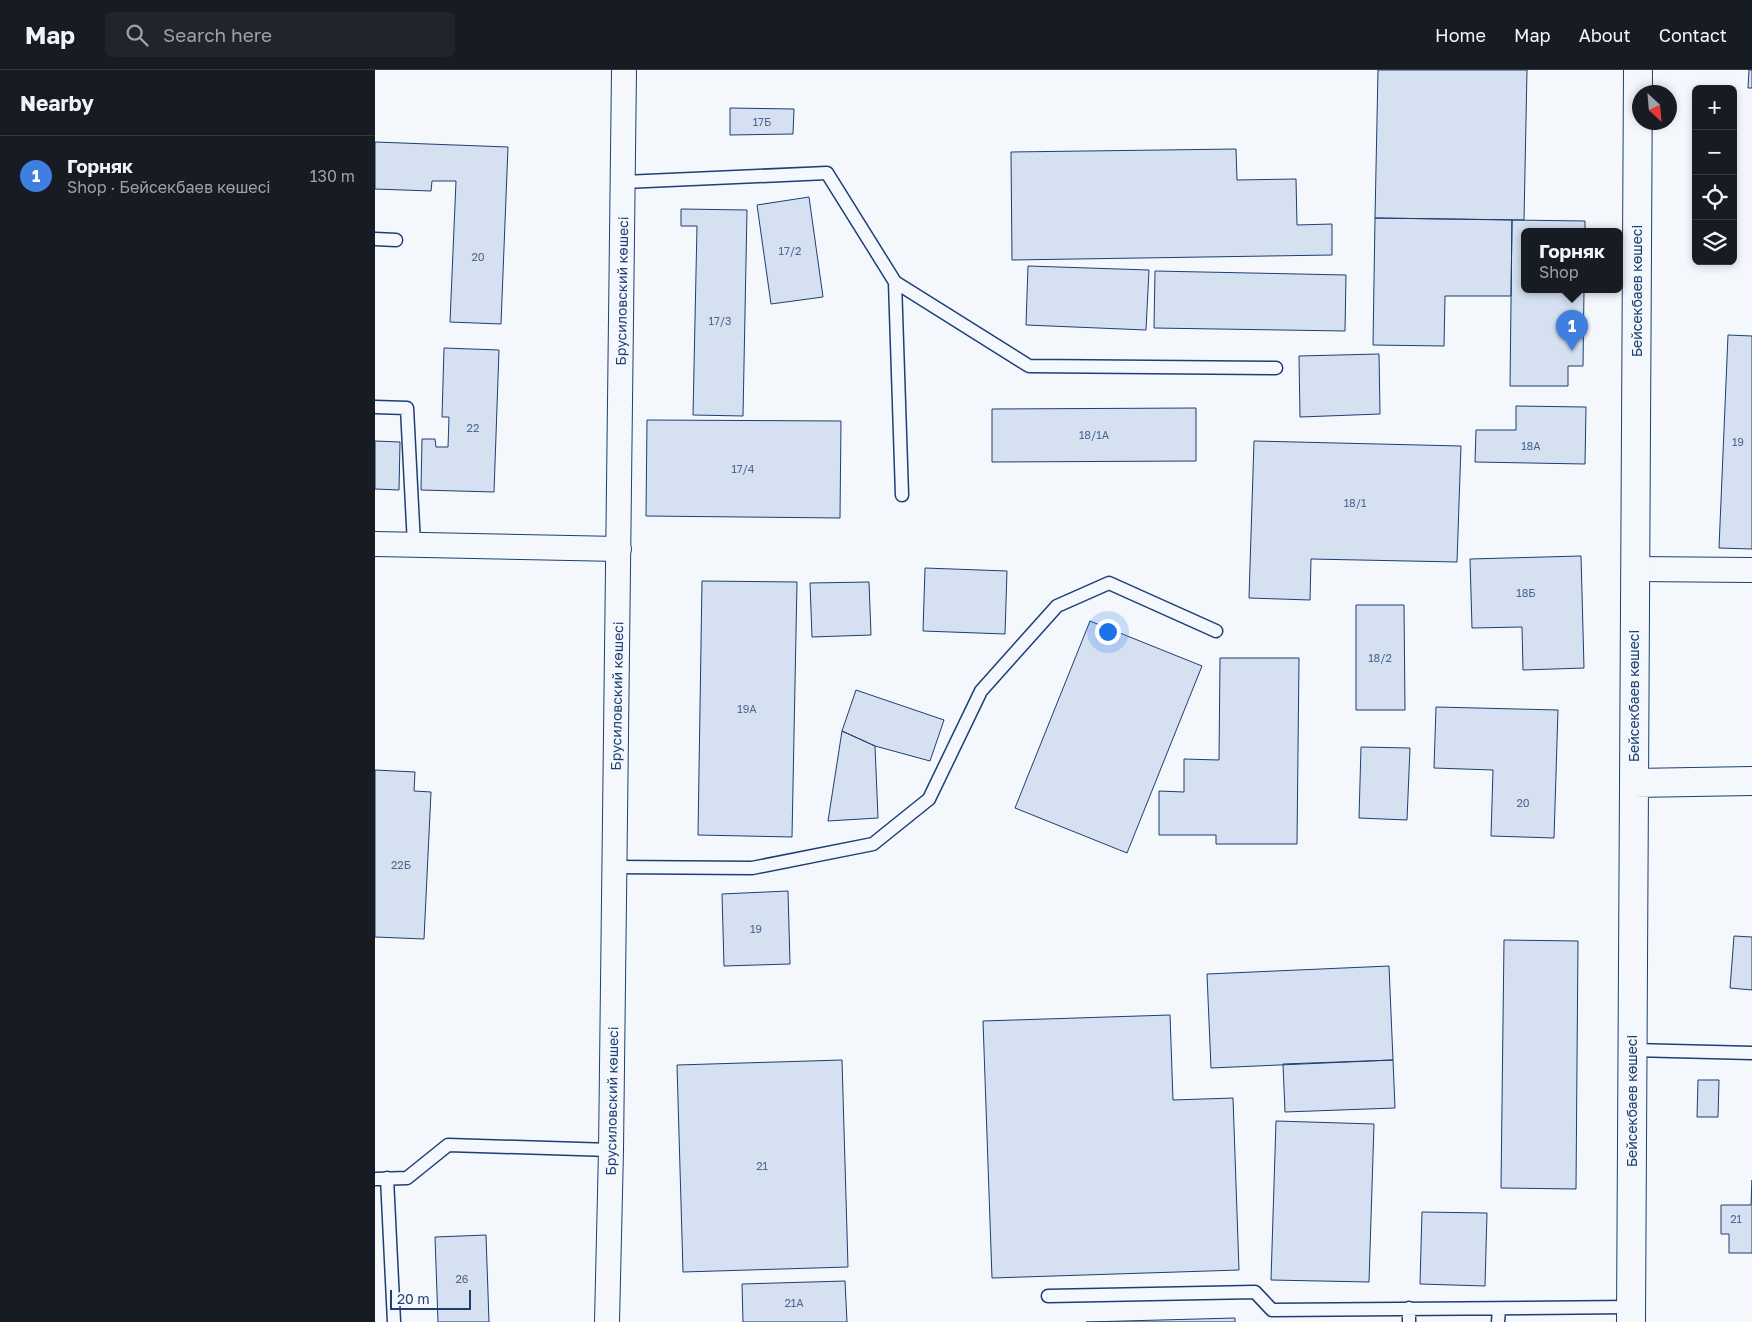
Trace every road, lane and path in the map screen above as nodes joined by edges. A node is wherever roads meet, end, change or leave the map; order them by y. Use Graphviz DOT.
graph roads {
  1 [pos="624,70"];
  2 [pos="1638,70"];
  3 [pos="624,182"];
  4 [pos="375,239"];
  5 [pos="396,240"];
  6 [pos="895,282"];
  7 [pos="1276,368"];
  8 [pos="375,408"];
  9 [pos="902,495"];
  10 [pos="375,544"];
  11 [pos="414,545"];
  12 [pos="619,549"];
  13 [pos="1635,569"];
  14 [pos="1752,570"];
  15 [pos="1216,631"];
  16 [pos="1752,781"];
  17 [pos="1634,783"];
  18 [pos="615,867"];
  19 [pos="1632,1050"];
  20 [pos="1752,1053"];
  21 [pos="611,1150"];
  22 [pos="381,1178"];
  23 [pos="1048,1296"];
  24 [pos="1409,1308"];
  25 [pos="1631,1315"];
  26 [pos="1272,1316"];
  27 [pos="1499,1316"];
  28 [pos="394,1322"];
  29 [pos="607,1322"];
  30 [pos="1409,1322"];
  1 -- 3 [label="street, Брусиловский көшесі"];
  2 -- 13 [label="street, Бейсекбаев көшесі"];
  3 -- 6 [label="lane"];
  3 -- 12 [label="street, Брусиловский көшесі"];
  4 -- 5 [label="lane"];
  6 -- 7 [label="lane"];
  6 -- 9 [label="lane"];
  8 -- 11 [label="lane"];
  10 -- 11 [label="street"];
  11 -- 12 [label="street"];
  12 -- 18 [label="street, Брусиловский көшесі"];
  13 -- 14 [label="street"];
  13 -- 17 [label="street, Бейсекбаев көшесі"];
  15 -- 18 [label="lane"];
  16 -- 17 [label="street"];
  17 -- 19 [label="street, Бейсекбаев көшесі"];
  18 -- 21 [label="street, Брусиловский көшесі"];
  19 -- 20 [label="lane"];
  19 -- 25 [label="street, Бейсекбаев көшесі"];
  21 -- 22 [label="lane"];
  21 -- 29 [label="street, Брусиловский көшесі"];
  22 -- 28 [label="lane"];
  23 -- 26 [label="lane"];
  24 -- 26 [label="lane"];
  24 -- 27 [label="lane"];
  24 -- 30 [label="lane"];
  25 -- 27 [label="lane"];
}
